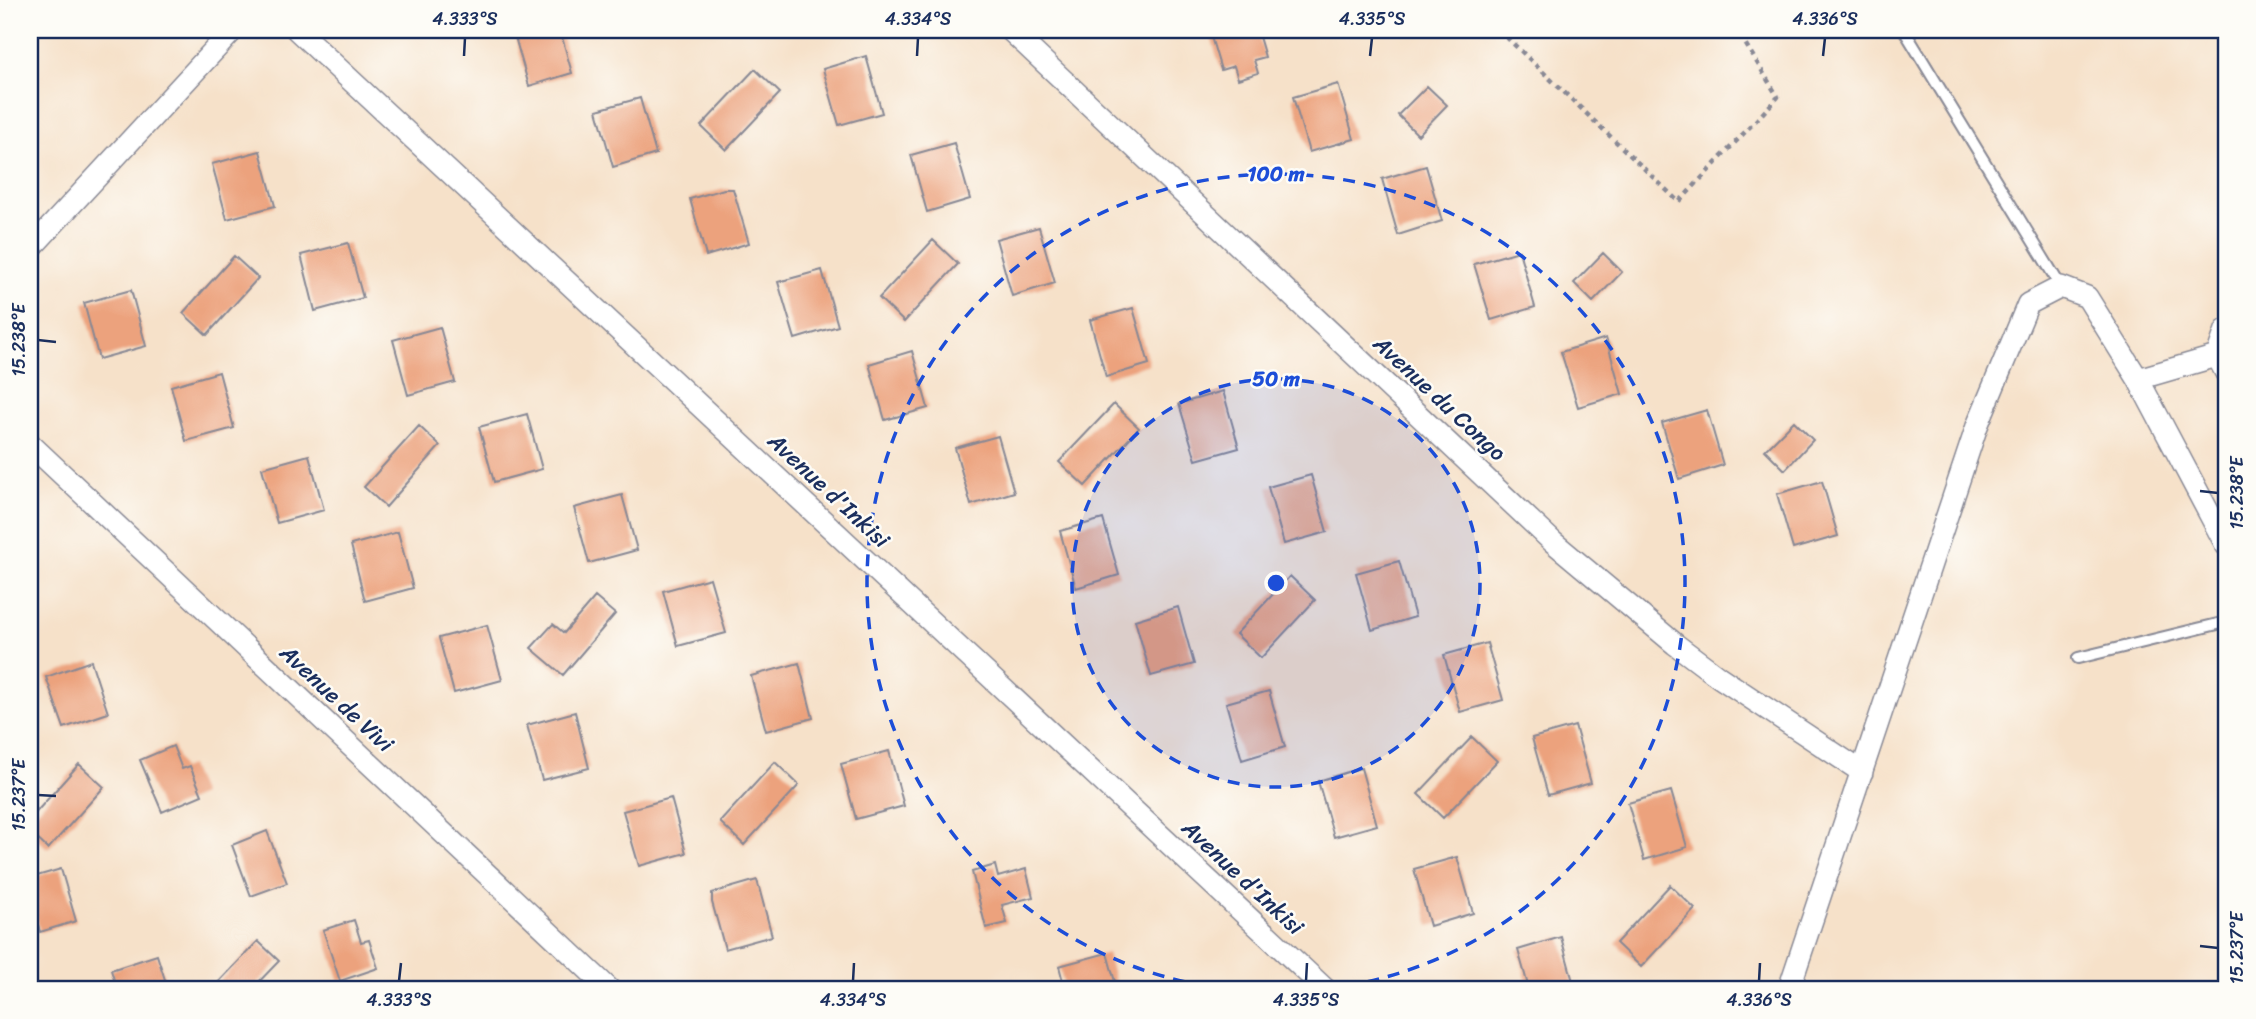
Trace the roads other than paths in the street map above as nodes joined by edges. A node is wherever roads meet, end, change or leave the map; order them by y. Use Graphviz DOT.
graph roads {
  1 [pos="233,30"];
  2 [pos="297,30"];
  3 [pos="1010,30"];
  4 [pos="1904,30"];
  5 [pos="30,249"];
  6 [pos="2061,287"];
  7 [pos="2226,330"];
  8 [pos="2222,365"];
  9 [pos="2138,379"];
  10 [pos="30,444"];
  11 [pos="2226,545"];
  12 [pos="2226,622"];
  13 [pos="2078,659"];
  14 [pos="1862,772"];
  15 [pos="609,989"];
  16 [pos="1325,989"];
  17 [pos="1789,989"];
  1 -- 5 [label="street"];
  2 -- 16 [label="street, Avenue d'Inkisi"];
  3 -- 14 [label="street, Avenue du Congo"];
  4 -- 6 [label="lane"];
  6 -- 9 [label="street"];
  6 -- 14 [label="street"];
  7 -- 8 [label="street"];
  8 -- 9 [label="street"];
  9 -- 11 [label="street"];
  10 -- 15 [label="street, Avenue de Vivi"];
  12 -- 13 [label="lane"];
  14 -- 17 [label="street"];
}
